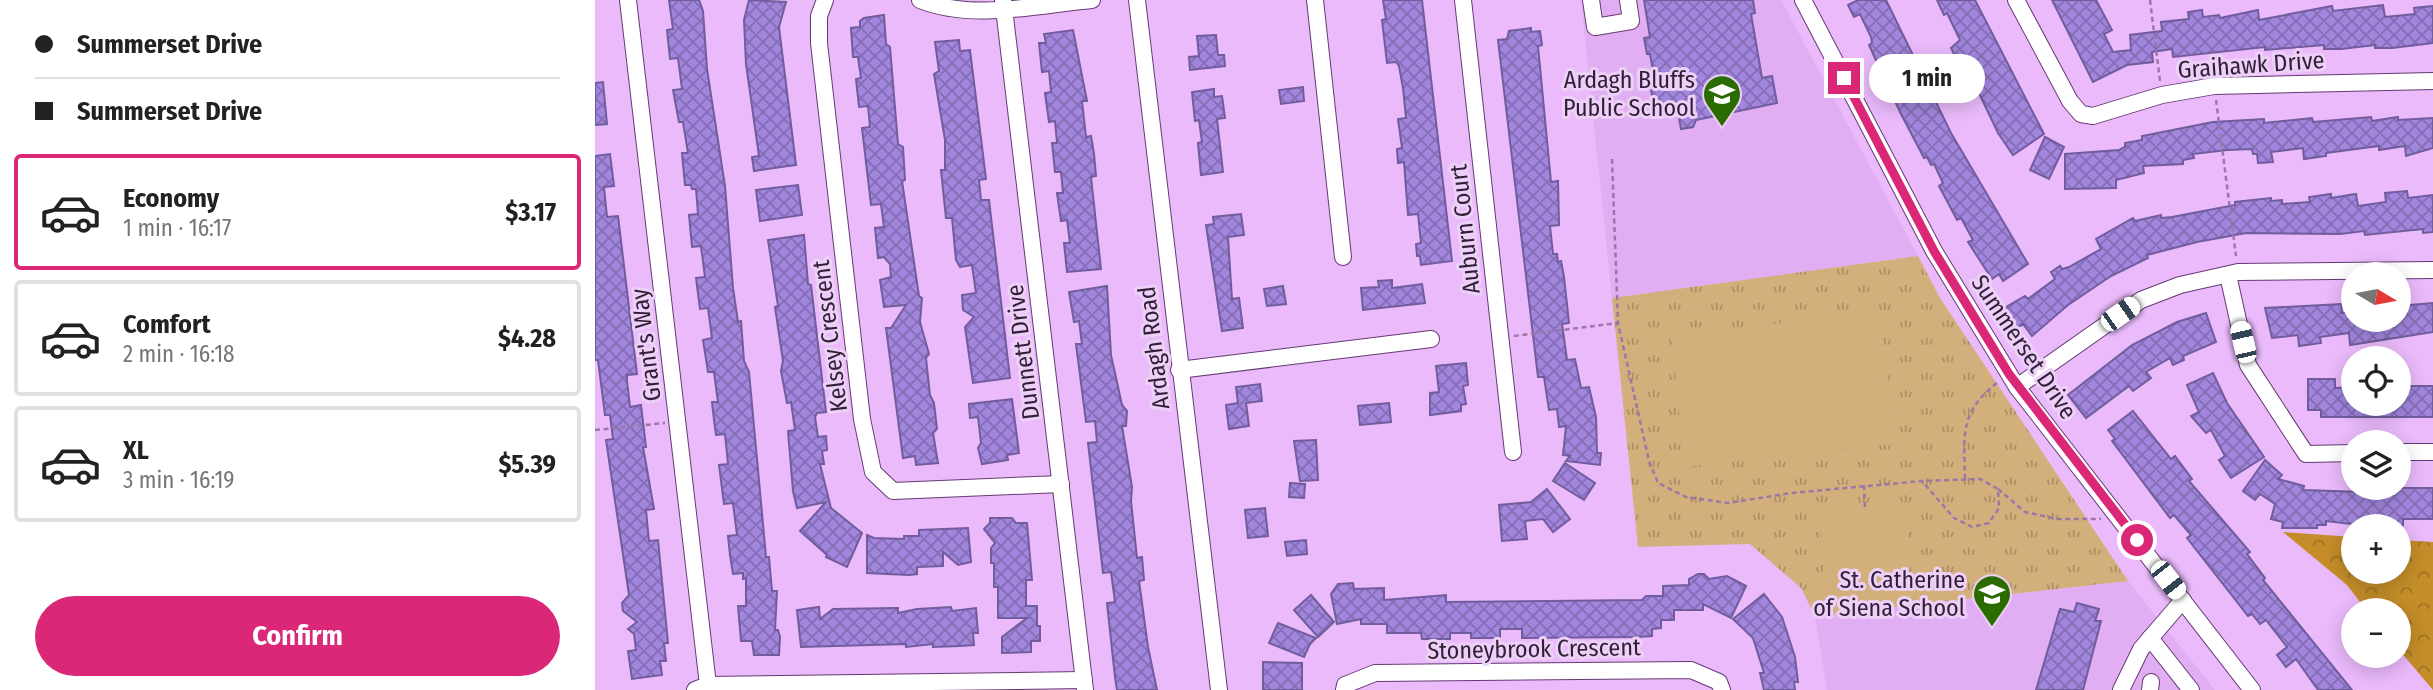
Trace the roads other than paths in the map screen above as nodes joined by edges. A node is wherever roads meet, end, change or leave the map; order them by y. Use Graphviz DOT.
graph roads {
  1 [pos="628,0"];
  2 [pos="825,0"];
  3 [pos="920,0"];
  4 [pos="1092,0"];
  5 [pos="1137,0"];
  6 [pos="1315,0"];
  7 [pos="1463,0"];
  8 [pos="1591,0"];
  9 [pos="1628,0"];
  10 [pos="1803,0"];
  11 [pos="2016,0"];
  12 [pos="1004,4"];
  13 [pos="2433,81"];
  14 [pos="1343,257"];
  15 [pos="2433,270"];
  16 [pos="2233,274"];
  17 [pos="1431,339"];
  18 [pos="1179,370"];
  19 [pos="2013,380"];
  20 [pos="1513,452"];
  21 [pos="2433,452"];
  22 [pos="2341,453"];
  23 [pos="2411,453"];
  24 [pos="1061,484"];
  25 [pos="2183,600"];
  26 [pos="2150,638"];
  27 [pos="1085,685"];
  28 [pos="895,686"];
  29 [pos="702,687"];
  30 [pos="1219,690"];
  31 [pos="1344,690"];
  32 [pos="1722,690"];
  33 [pos="2120,690"];
  34 [pos="2191,690"];
  35 [pos="2252,690"];
  1 -- 29 [label="street, Grant's Way"];
  2 -- 24 [label="street, Kelsey Crescent"];
  3 -- 12 [label="street"];
  4 -- 12 [label="street"];
  5 -- 18 [label="street, Ardagh Road"];
  6 -- 14 [label="street"];
  7 -- 20 [label="street, Auburn Court"];
  8 -- 9 [label="street"];
  10 -- 19 [label="street, Summerset Drive"];
  11 -- 13 [label="street, Graihawk Drive"];
  12 -- 24 [label="street, Dunnett Drive"];
  15 -- 16 [label="street"];
  16 -- 19 [label="street"];
  16 -- 22 [label="street"];
  17 -- 18 [label="street"];
  18 -- 30 [label="street, Ardagh Road"];
  19 -- 25 [label="street, Summerset Drive"];
  21 -- 23 [label="street"];
  24 -- 27 [label="street, Dunnett Drive"];
  25 -- 26 [label="street"];
  25 -- 35 [label="street, Summerset Drive"];
  26 -- 33 [label="street"];
  26 -- 34 [label="street"];
  27 -- 28 [label="street"];
  28 -- 29 [label="street"];
  31 -- 32 [label="street, Stoneybrook Crescent"];
}
